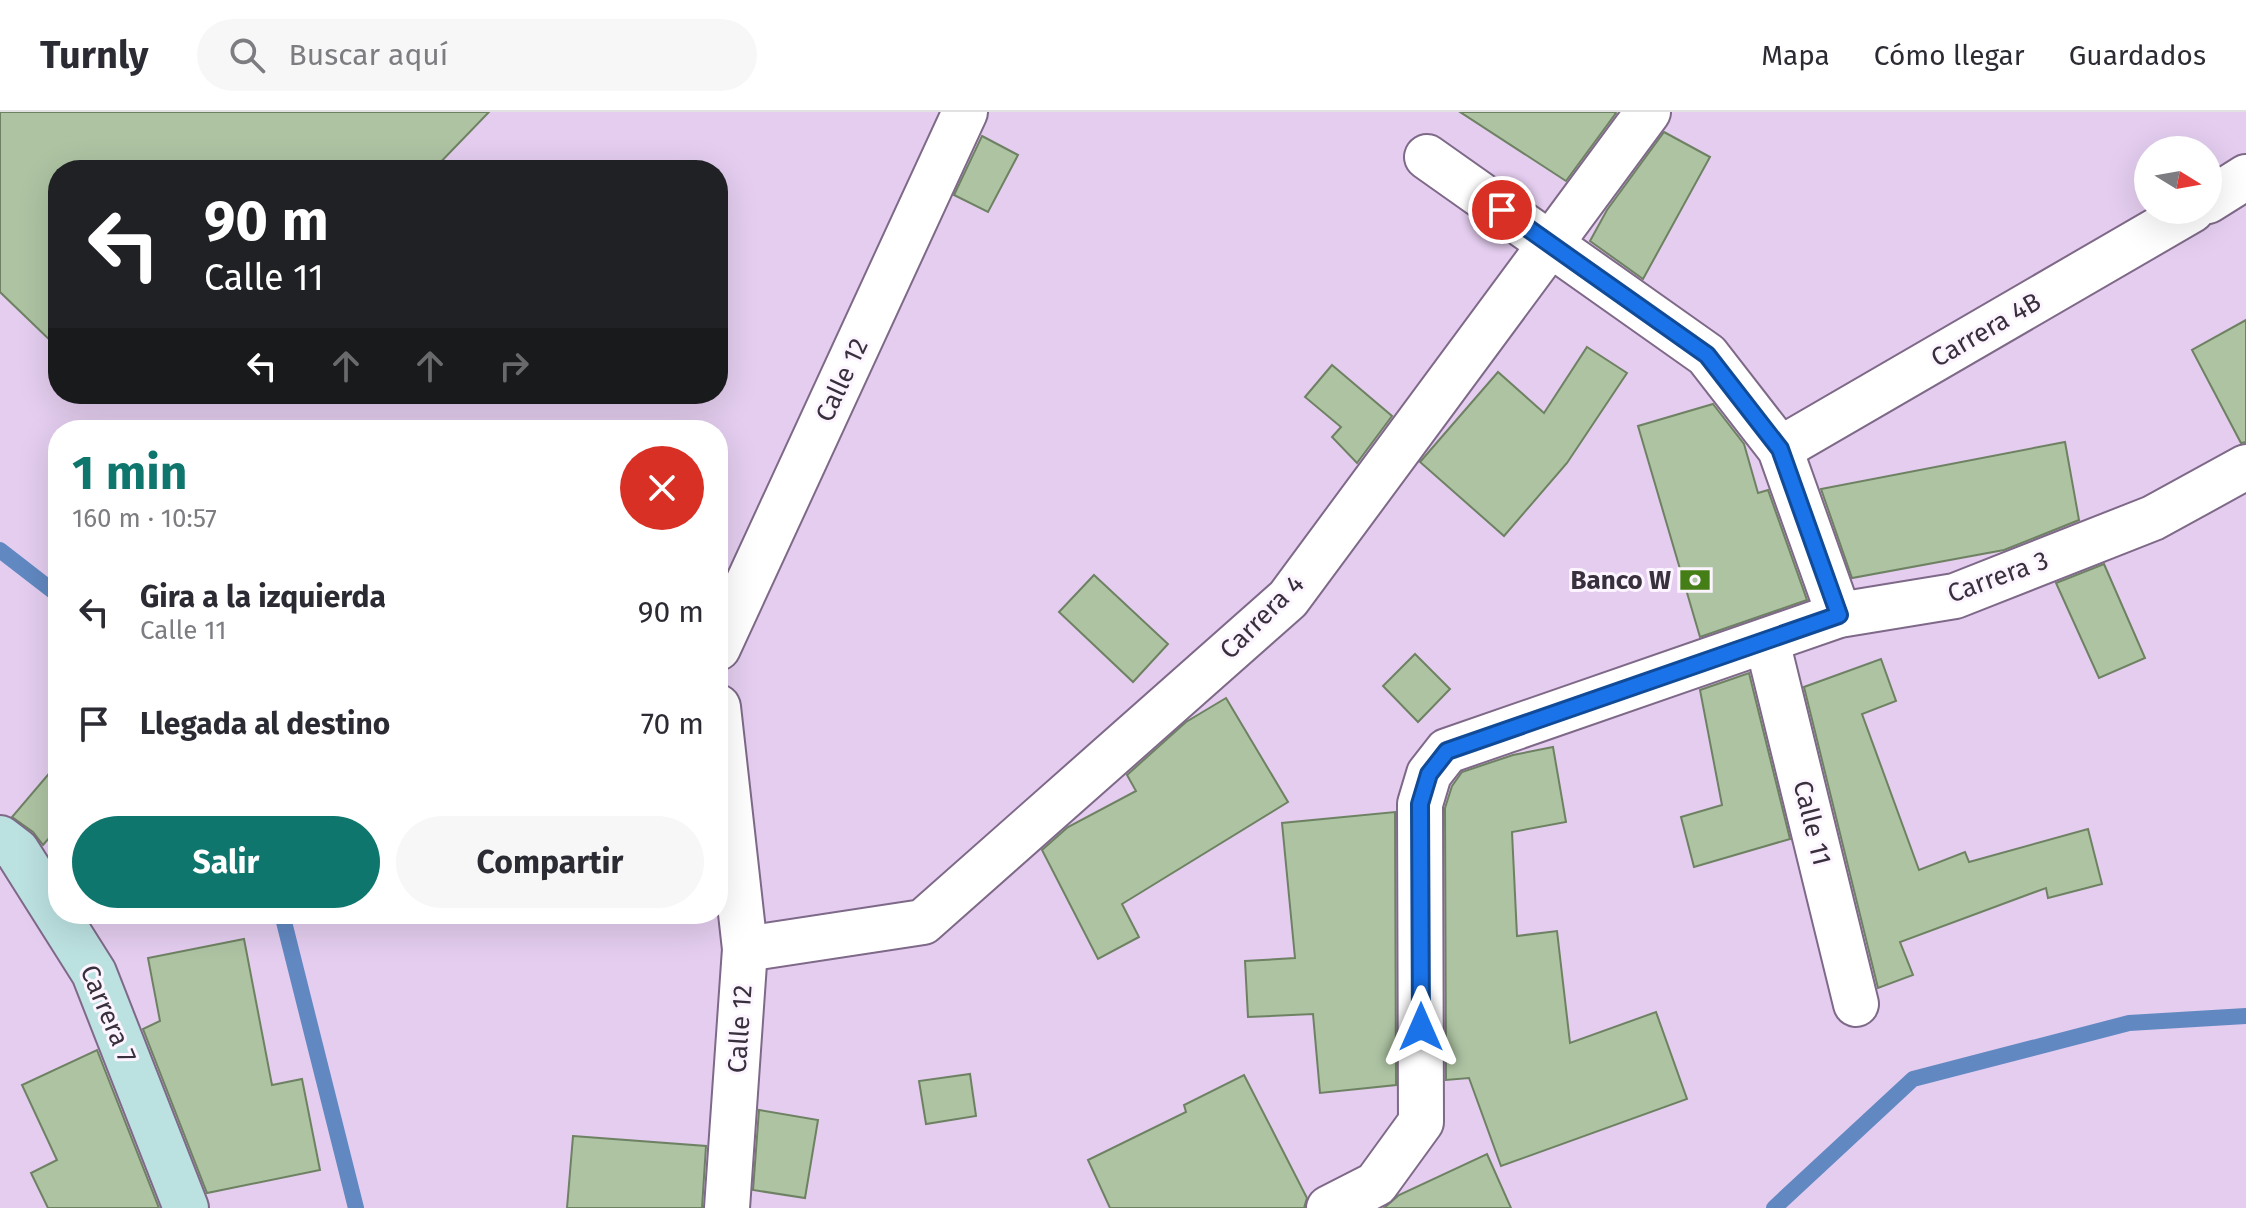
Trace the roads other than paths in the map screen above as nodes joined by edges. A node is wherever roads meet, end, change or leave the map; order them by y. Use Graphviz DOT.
graph roads {
  1 [pos="965,112"];
  2 [pos="1648,112"];
  3 [pos="1427,157"];
  4 [pos="2246,177"];
  5 [pos="2222,192"];
  6 [pos="2168,224"];
  7 [pos="1552,246"];
  8 [pos="1780,449"];
  9 [pos="2246,467"];
  10 [pos="1839,615"];
  11 [pos="728,626"];
  12 [pos="1767,641"];
  13 [pos="728,797"];
  14 [pos="0,838"];
  15 [pos="48,900"];
  16 [pos="63,924"];
  17 [pos="745,949"];
  18 [pos="1856,1004"];
  19 [pos="186,1208"];
  20 [pos="727,1208"];
  21 [pos="1329,1208"];
  1 -- 11 [label="street, Calle 12"];
  2 -- 7 [label="street, Carrera 4"];
  3 -- 7 [label="street"];
  4 -- 5 [label="street"];
  6 -- 8 [label="street, Carrera 4B"];
  7 -- 8 [label="street"];
  7 -- 17 [label="street, Carrera 4"];
  8 -- 10 [label="street"];
  9 -- 10 [label="street, Carrera 3"];
  10 -- 12 [label="street, Carrera 3"];
  12 -- 18 [label="street, Calle 11"];
  12 -- 21 [label="street, Carrera 3"];
  13 -- 17 [label="street, Calle 12"];
  14 -- 15 [label="main road, Carrera 7"];
  16 -- 19 [label="main road, Carrera 7"];
  17 -- 20 [label="street, Calle 12"];
}
